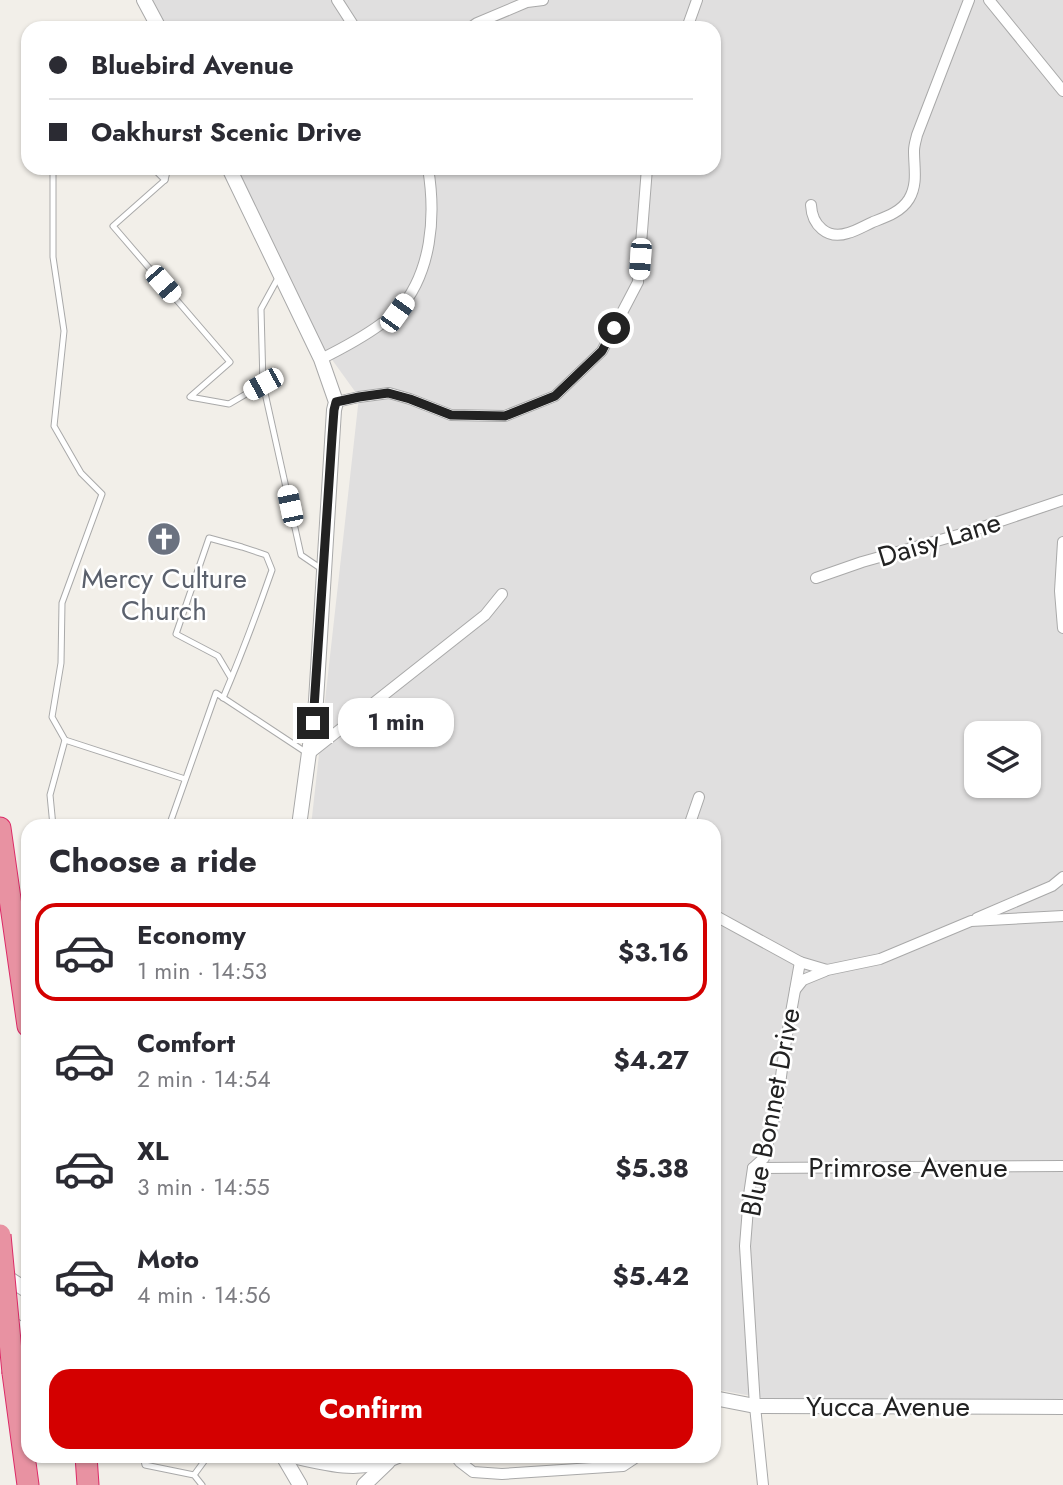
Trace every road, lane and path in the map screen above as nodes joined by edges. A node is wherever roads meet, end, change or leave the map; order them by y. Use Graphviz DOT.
graph roads {
  1 [pos="144,0"];
  2 [pos="337,0"];
  3 [pos="543,0"];
  4 [pos="697,0"];
  5 [pos="969,0"];
  6 [pos="989,0"];
  7 [pos="155,21"];
  8 [pos="350,21"];
  9 [pos="482,21"];
  10 [pos="690,21"];
  11 [pos="1063,91"];
  12 [pos="53,175"];
  13 [pos="160,175"];
  14 [pos="166,175"];
  15 [pos="232,175"];
  16 [pos="429,175"];
  17 [pos="646,175"];
  18 [pos="165,180"];
  19 [pos="811,205"];
  20 [pos="280,274"];
  21 [pos="321,359"];
  22 [pos="263,384"];
  23 [pos="336,402"];
  24 [pos="1063,500"];
  25 [pos="1063,542"];
  26 [pos="323,570"];
  27 [pos="816,578"];
  28 [pos="502,594"];
  29 [pos="1063,628"];
  30 [pos="231,678"];
  31 [pos="223,698"];
  32 [pos="65,740"];
  33 [pos="309,754"];
  34 [pos="185,779"];
  35 [pos="699,797"];
  36 [pos="52,819"];
  37 [pos="171,819"];
  38 [pos="300,819"];
  39 [pos="692,819"];
  40 [pos="0,828"];
  41 [pos="1063,877"];
  42 [pos="1063,916"];
  43 [pos="721,919"];
  44 [pos="971,921"];
  45 [pos="800,962"];
  46 [pos="827,970"];
  47 [pos="21,976"];
  48 [pos="794,992"];
  49 [pos="1063,1166"];
  50 [pos="753,1168"];
  51 [pos="0,1235"];
  52 [pos="0,1273"];
  53 [pos="21,1286"];
  54 [pos="0,1316"];
  55 [pos="21,1330"];
  56 [pos="721,1399"];
  57 [pos="755,1406"];
  58 [pos="1063,1407"];
  59 [pos="21,1433"];
  60 [pos="25,1463"];
  61 [pos="86,1463"];
  62 [pos="145,1463"];
  63 [pos="203,1463"];
  64 [pos="288,1463"];
  65 [pos="327,1463"];
  66 [pos="377,1463"];
  67 [pos="388,1463"];
  68 [pos="461,1463"];
  69 [pos="628,1463"];
  70 [pos="194,1475"];
  71 [pos="28,1485"];
  72 [pos="88,1485"];
  73 [pos="202,1485"];
  74 [pos="300,1485"];
  75 [pos="364,1485"];
  76 [pos="762,1485"];
  1 -- 7 [label="street"];
  2 -- 8 [label="street"];
  3 -- 9 [label="street"];
  4 -- 10 [label="street"];
  5 -- 19 [label="street"];
  6 -- 11 [label="street"];
  12 -- 32 [label="lane"];
  13 -- 18 [label="lane"];
  14 -- 18 [label="lane"];
  15 -- 20 [label="street"];
  16 -- 21 [label="street"];
  17 -- 23 [label="street"];
  18 -- 22 [label="lane"];
  20 -- 21 [label="street"];
  20 -- 22 [label="lane"];
  21 -- 23 [label="street"];
  22 -- 26 [label="lane"];
  23 -- 26 [label="street"];
  24 -- 27 [label="street, Daisy Lane"];
  25 -- 29 [label="street"];
  26 -- 33 [label="street"];
  28 -- 33 [label="street"];
  30 -- 30 [label="lane"];
  30 -- 31 [label="lane"];
  31 -- 33 [label="lane"];
  31 -- 34 [label="lane"];
  32 -- 34 [label="lane"];
  32 -- 36 [label="lane"];
  33 -- 38 [label="street"];
  34 -- 37 [label="lane"];
  35 -- 39 [label="street"];
  40 -- 47 [label="highway"];
  41 -- 44 [label="street"];
  42 -- 44 [label="street"];
  43 -- 45 [label="street"];
  44 -- 46 [label="street"];
  45 -- 46 [label="street"];
  45 -- 48 [label="street, Blue Bonnet Drive"];
  46 -- 48 [label="street"];
  48 -- 50 [label="street, Blue Bonnet Drive"];
  49 -- 50 [label="street, Primrose Avenue"];
  50 -- 57 [label="street, Blue Bonnet Drive"];
  51 -- 59 [label="highway, bridge"];
  52 -- 53 [label="street"];
  54 -- 55 [label="street"];
  56 -- 57 [label="street, Yucca Avenue"];
  57 -- 58 [label="street, Yucca Avenue"];
  57 -- 76 [label="street, Blue Bonnet Drive"];
  60 -- 71 [label="highway, bridge"];
  61 -- 72 [label="highway"];
  62 -- 70 [label="lane"];
  63 -- 70 [label="lane"];
  64 -- 74 [label="street"];
  65 -- 66 [label="street"];
  67 -- 75 [label="street"];
  68 -- 69 [label="street"];
  70 -- 73 [label="lane"];
}
